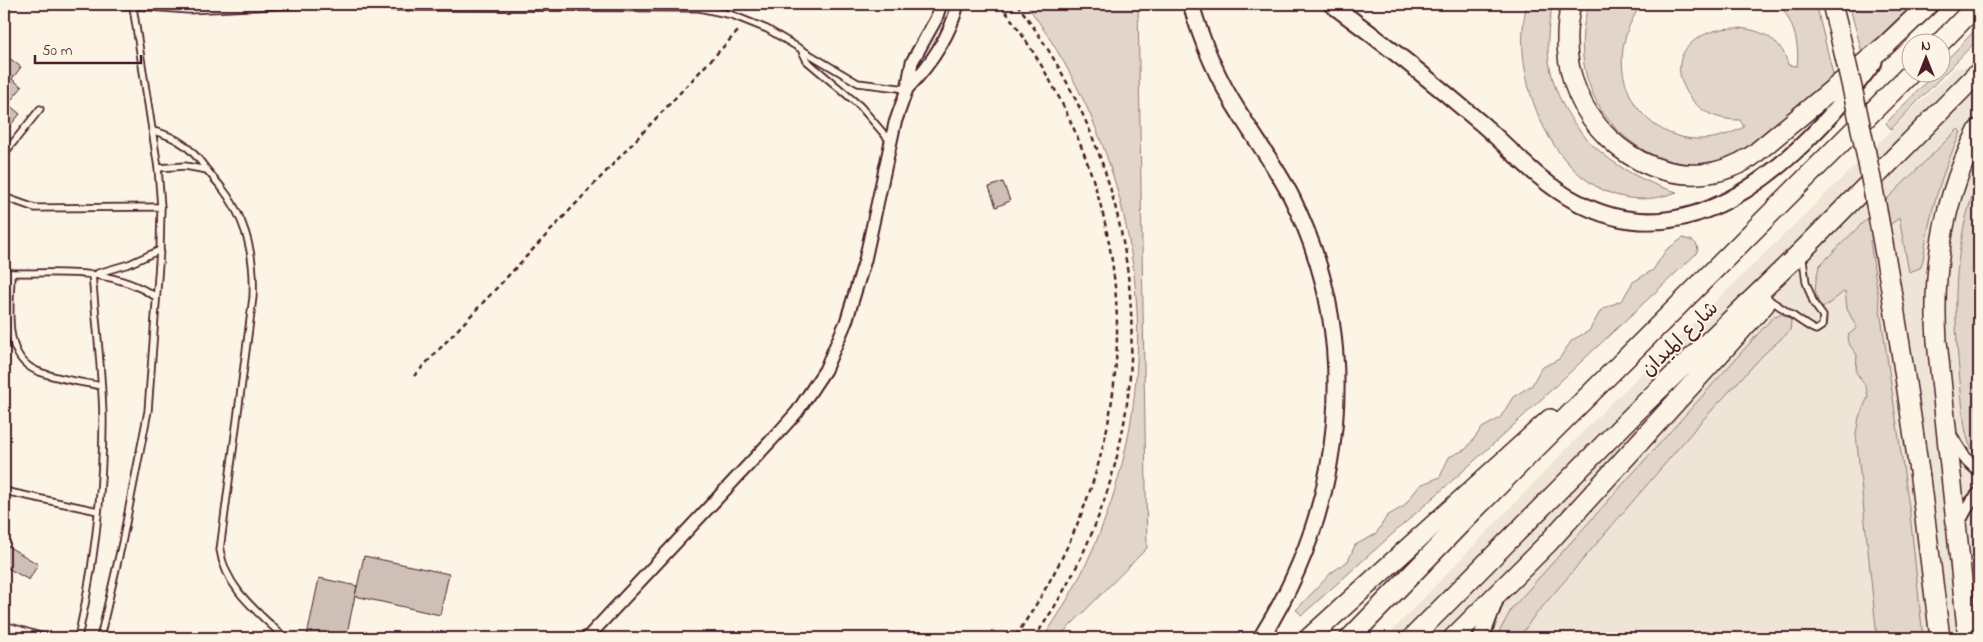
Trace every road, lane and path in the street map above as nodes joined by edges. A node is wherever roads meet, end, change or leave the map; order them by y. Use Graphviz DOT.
graph roads {
  1 [pos="110,4"];
  2 [pos="941,4"];
  3 [pos="958,4"];
  4 [pos="1000,4"];
  5 [pos="1017,4"];
  6 [pos="1191,4"];
  7 [pos="1331,4"];
  8 [pos="1571,4"];
  9 [pos="1832,4"];
  10 [pos="1929,4"];
  11 [pos="1978,4"];
  12 [pos="132,7"];
  13 [pos="748,20"];
  14 [pos="1950,33"];
  15 [pos="1885,46"];
  16 [pos="802,51"];
  17 [pos="1979,72"];
  18 [pos="1902,82"];
  19 [pos="907,89"];
  20 [pos="40,109"];
  21 [pos="1979,129"];
  22 [pos="153,131"];
  23 [pos="891,142"];
  24 [pos="4,154"];
  25 [pos="158,168"];
  26 [pos="207,170"];
  27 [pos="4,197"];
  28 [pos="161,207"];
  29 [pos="1835,218"];
  30 [pos="160,250"];
  31 [pos="1804,260"];
  32 [pos="4,273"];
  33 [pos="11,273"];
  34 [pos="94,274"];
  35 [pos="156,297"];
  36 [pos="1769,300"];
  37 [pos="414,376"];
  38 [pos="1603,383"];
  39 [pos="101,386"];
  40 [pos="1945,424"];
  41 [pos="1979,471"];
  42 [pos="4,491"];
  43 [pos="1979,493"];
  44 [pos="98,511"];
  45 [pos="1956,528"];
  46 [pos="1498,593"];
  47 [pos="4,625"];
  48 [pos="46,638"];
  49 [pos="78,638"];
  50 [pos="100,638"];
  51 [pos="285,638"];
  52 [pos="587,638"];
  53 [pos="1014,638"];
  54 [pos="1034,638"];
  55 [pos="1261,638"];
  56 [pos="1309,638"];
  57 [pos="1350,638"];
  58 [pos="1412,638"];
  59 [pos="1453,638"];
  60 [pos="1481,638"];
  61 [pos="1940,638"];
  62 [pos="1968,638"];
  1 -- 12 [label="lane"];
  2 -- 19 [label="street"];
  3 -- 19 [label="street"];
  4 -- 53 [label="path"];
  5 -- 54 [label="path"];
  6 -- 55 [label="street"];
  7 -- 15 [label="street"];
  8 -- 15 [label="main road"];
  9 -- 61 [label="main road, bridge"];
  10 -- 15 [label="main road"];
  11 -- 14 [label="main road"];
  12 -- 13 [label="lane"];
  12 -- 22 [label="lane"];
  13 -- 16 [label="lane"];
  13 -- 37 [label="path"];
  16 -- 19 [label="lane"];
  16 -- 23 [label="lane"];
  17 -- 29 [label="main road, شارع الميدان"];
  18 -- 38 [label="main road, شارع الميدان"];
  19 -- 23 [label="street"];
  20 -- 24 [label="lane"];
  21 -- 40 [label="main road"];
  22 -- 25 [label="lane"];
  22 -- 26 [label="lane"];
  23 -- 52 [label="street"];
  25 -- 26 [label="lane"];
  25 -- 28 [label="lane"];
  26 -- 51 [label="lane"];
  27 -- 28 [label="lane"];
  28 -- 30 [label="lane"];
  29 -- 31 [label="main road"];
  29 -- 58 [label="main road, شارع الميدان"];
  30 -- 34 [label="lane"];
  30 -- 35 [label="lane"];
  31 -- 36 [label="main road"];
  31 -- 36 [label="lane"];
  32 -- 33 [label="lane"];
  33 -- 34 [label="lane"];
  33 -- 39 [label="lane"];
  34 -- 35 [label="lane"];
  34 -- 39 [label="lane"];
  35 -- 50 [label="lane"];
  36 -- 46 [label="main road"];
  38 -- 56 [label="main road"];
  38 -- 57 [label="main road, شارع الميدان"];
  39 -- 44 [label="lane"];
  40 -- 41 [label="street"];
  40 -- 45 [label="main road"];
  42 -- 44 [label="lane"];
  43 -- 45 [label="street"];
  44 -- 49 [label="lane"];
  45 -- 62 [label="main road"];
  46 -- 59 [label="main road"];
  46 -- 60 [label="street"];
  47 -- 48 [label="lane"];
}
